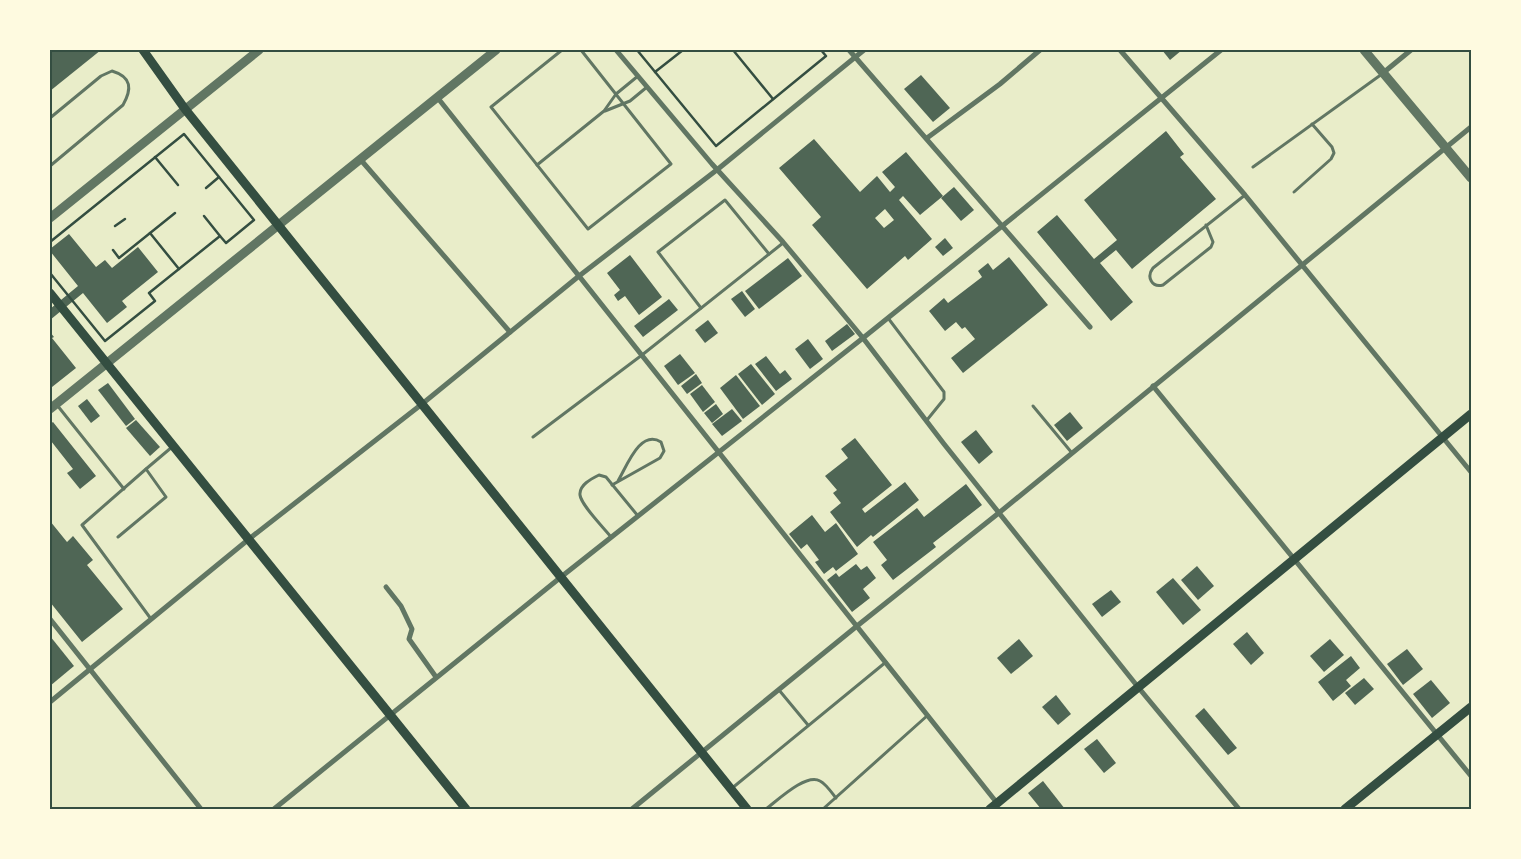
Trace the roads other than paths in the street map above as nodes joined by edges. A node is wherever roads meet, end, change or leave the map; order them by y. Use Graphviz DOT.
graph roads {
  1 [pos="143,50"];
  2 [pos="259,50"];
  3 [pos="496,50"];
  4 [pos="562,50"];
  5 [pos="581,50"];
  6 [pos="616,50"];
  7 [pos="849,50"];
  8 [pos="864,50"];
  9 [pos="1040,50"];
  10 [pos="1120,50"];
  11 [pos="1221,50"];
  12 [pos="1364,50"];
  13 [pos="1411,50"];
  14 [pos="855,57"];
  15 [pos="1383,73"];
  16 [pos="638,76"];
  17 [pos="647,87"];
  18 [pos="616,94"];
  19 [pos="437,97"];
  20 [pos="1161,98"];
  21 [pos="623,104"];
  22 [pos="185,109"];
  23 [pos="604,111"];
  24 [pos="50,118"];
  25 [pos="1312,124"];
  26 [pos="1471,127"];
  27 [pos="927,138"];
  28 [pos="1445,148"];
  29 [pos="360,159"];
  30 [pos="537,165"];
  31 [pos="50,166"];
  32 [pos="1253,167"];
  33 [pos="718,169"];
  34 [pos="1471,178"];
  35 [pos="1294,192"];
  36 [pos="1245,195"];
  37 [pos="50,218"];
  38 [pos="278,224"];
  39 [pos="1206,225"];
  40 [pos="1002,226"];
  41 [pos="784,242"];
  42 [pos="769,254"];
  43 [pos="1303,266"];
  44 [pos="579,276"];
  45 [pos="50,292"];
  46 [pos="702,308"];
  47 [pos="888,318"];
  48 [pos="1090,327"];
  49 [pos="510,332"];
  50 [pos="863,338"];
  51 [pos="642,355"];
  52 [pos="107,363"];
  53 [pos="1153,386"];
  54 [pos="422,404"];
  55 [pos="1033,406"];
  56 [pos="53,407"];
  57 [pos="1471,414"];
  58 [pos="926,421"];
  59 [pos="533,437"];
  60 [pos="1442,437"];
  61 [pos="174,446"];
  62 [pos="718,452"];
  63 [pos="1072,453"];
  64 [pos="146,469"];
  65 [pos="1471,472"];
  66 [pos="618,481"];
  67 [pos="612,485"];
  68 [pos="124,489"];
  69 [pos="1000,512"];
  70 [pos="638,516"];
  71 [pos="118,537"];
  72 [pos="611,537"];
  73 [pos="249,539"];
  74 [pos="1294,559"];
  75 [pos="560,577"];
  76 [pos="386,586"];
  77 [pos="50,619"];
  78 [pos="151,619"];
  79 [pos="857,626"];
  80 [pos="886,662"];
  81 [pos="90,669"];
  82 [pos="436,677"];
  83 [pos="1138,687"];
  84 [pos="778,690"];
  85 [pos="50,702"];
  86 [pos="1471,707"];
  87 [pos="390,714"];
  88 [pos="928,715"];
  89 [pos="808,725"];
  90 [pos="1437,735"];
  91 [pos="701,752"];
  92 [pos="1471,776"];
  93 [pos="730,789"];
  94 [pos="836,798"];
  95 [pos="1000,806"];
  96 [pos="201,809"];
  97 [pos="274,809"];
  98 [pos="466,809"];
  99 [pos="632,809"];
  100 [pos="746,809"];
  101 [pos="766,809"];
  102 [pos="823,809"];
  103 [pos="990,809"];
  104 [pos="1239,809"];
  105 [pos="1345,809"];
  1 -- 22 [label="main road"];
  2 -- 22 [label="street"];
  3 -- 19 [label="street"];
  4 -- 30 [label="lane"];
  5 -- 18 [label="lane"];
  6 -- 16 [label="street"];
  7 -- 14 [label="street"];
  8 -- 14 [label="street"];
  9 -- 27 [label="street"];
  10 -- 20 [label="street"];
  11 -- 20 [label="street"];
  12 -- 15 [label="street"];
  13 -- 15 [label="street"];
  14 -- 27 [label="street"];
  14 -- 33 [label="street"];
  15 -- 25 [label="lane"];
  15 -- 28 [label="street"];
  16 -- 17 [label="street"];
  16 -- 18 [label="lane"];
  17 -- 21 [label="lane"];
  17 -- 33 [label="street"];
  18 -- 21 [label="lane"];
  18 -- 23 [label="lane"];
  19 -- 29 [label="street"];
  19 -- 44 [label="street"];
  20 -- 36 [label="street"];
  20 -- 40 [label="street"];
  21 -- 23 [label="lane"];
  21 -- 30 [label="lane"];
  22 -- 37 [label="street"];
  22 -- 38 [label="main road"];
  23 -- 30 [label="lane"];
  24 -- 31 [label="lane"];
  25 -- 32 [label="lane"];
  25 -- 35 [label="lane"];
  26 -- 28 [label="street"];
  27 -- 40 [label="street"];
  28 -- 34 [label="street"];
  28 -- 43 [label="street"];
  29 -- 38 [label="street"];
  29 -- 49 [label="street"];
  33 -- 41 [label="street"];
  33 -- 44 [label="street"];
  36 -- 39 [label="lane"];
  36 -- 43 [label="street"];
  38 -- 52 [label="street"];
  38 -- 54 [label="main road"];
  39 -- 39 [label="lane"];
  40 -- 47 [label="street"];
  40 -- 48 [label="street"];
  41 -- 42 [label="lane"];
  41 -- 50 [label="street"];
  42 -- 46 [label="lane"];
  42 -- 46 [label="lane"];
  43 -- 53 [label="street"];
  43 -- 60 [label="street"];
  44 -- 49 [label="street"];
  44 -- 51 [label="street"];
  45 -- 52 [label="main road"];
  46 -- 51 [label="lane"];
  47 -- 50 [label="street"];
  47 -- 58 [label="lane"];
  49 -- 54 [label="street"];
  50 -- 58 [label="street"];
  50 -- 62 [label="street"];
  51 -- 59 [label="lane"];
  51 -- 62 [label="street"];
  52 -- 56 [label="street"];
  52 -- 61 [label="main road"];
  53 -- 63 [label="street"];
  53 -- 74 [label="street"];
  54 -- 73 [label="street"];
  54 -- 75 [label="main road"];
  55 -- 63 [label="lane"];
  56 -- 68 [label="lane"];
  57 -- 60 [label="main road"];
  58 -- 69 [label="street"];
  60 -- 65 [label="street"];
  60 -- 74 [label="main road"];
  61 -- 64 [label="lane"];
  61 -- 73 [label="main road"];
  62 -- 70 [label="street"];
  62 -- 79 [label="street"];
  63 -- 69 [label="street"];
  64 -- 68 [label="lane"];
  64 -- 71 [label="lane"];
  66 -- 66 [label="lane"];
  66 -- 67 [label="lane"];
  67 -- 70 [label="lane"];
  67 -- 72 [label="lane"];
  68 -- 78 [label="lane"];
  69 -- 79 [label="street"];
  69 -- 83 [label="street"];
  70 -- 72 [label="street"];
  72 -- 75 [label="street"];
  73 -- 78 [label="street"];
  73 -- 87 [label="main road"];
  74 -- 83 [label="main road"];
  74 -- 90 [label="street"];
  75 -- 82 [label="street"];
  75 -- 91 [label="main road"];
  76 -- 82 [label="street"];
  77 -- 81 [label="street"];
  78 -- 81 [label="street"];
  79 -- 80 [label="street"];
  79 -- 84 [label="street"];
  80 -- 88 [label="street"];
  80 -- 89 [label="lane"];
  81 -- 85 [label="street"];
  81 -- 96 [label="street"];
  82 -- 87 [label="street"];
  83 -- 95 [label="main road"];
  83 -- 104 [label="street"];
  84 -- 89 [label="lane"];
  84 -- 91 [label="street"];
  86 -- 90 [label="main road"];
  87 -- 97 [label="street"];
  87 -- 98 [label="main road"];
  88 -- 94 [label="lane"];
  88 -- 95 [label="street"];
  89 -- 93 [label="lane"];
  90 -- 92 [label="street"];
  90 -- 105 [label="main road"];
  91 -- 93 [label="main road"];
  91 -- 99 [label="street"];
  93 -- 100 [label="main road"];
  94 -- 101 [label="lane"];
  94 -- 102 [label="lane"];
  95 -- 103 [label="main road"];
}
